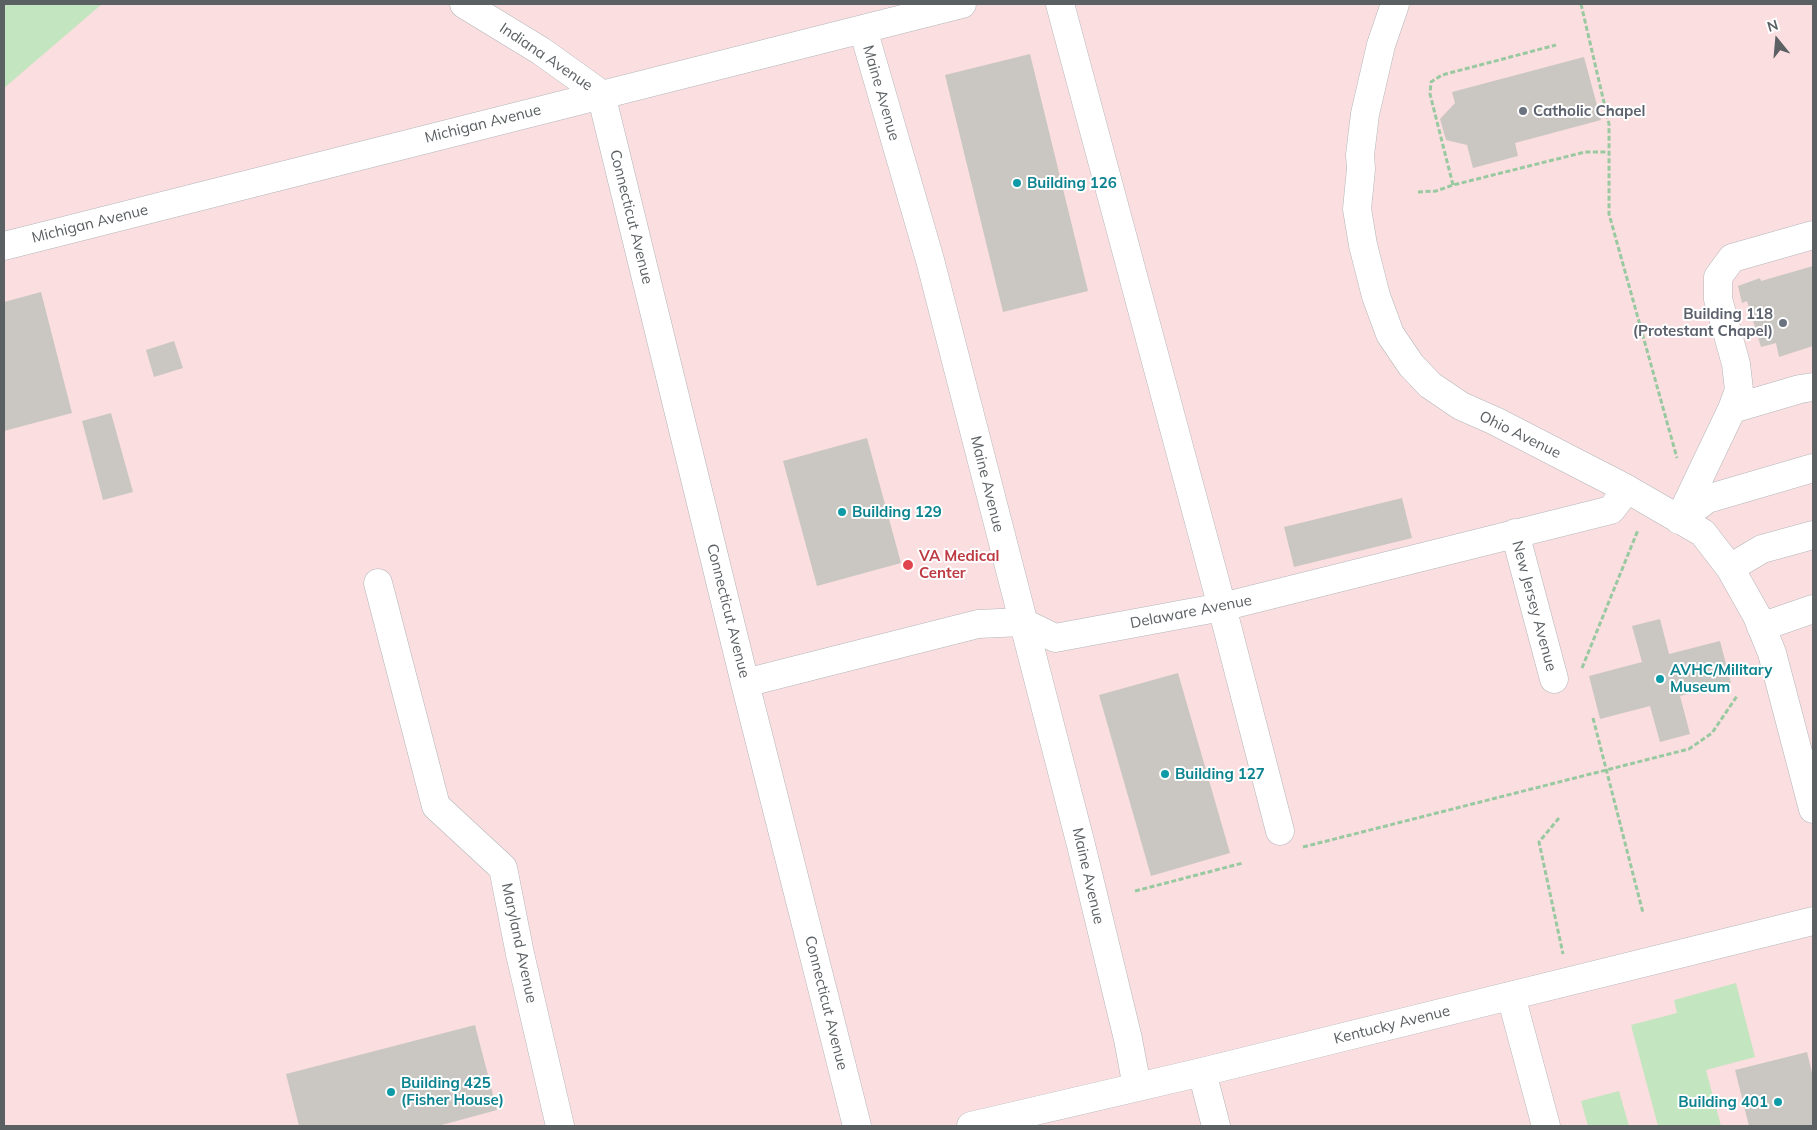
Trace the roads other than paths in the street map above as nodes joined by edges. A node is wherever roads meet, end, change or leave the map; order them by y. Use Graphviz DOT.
graph roads {
  1 [pos="464,4"];
  2 [pos="962,4"];
  3 [pos="1060,4"];
  4 [pos="1395,4"];
  5 [pos="863,29"];
  6 [pos="601,94"];
  7 [pos="1813,235"];
  8 [pos="4,246"];
  9 [pos="1813,387"];
  10 [pos="1732,409"];
  11 [pos="1813,468"];
  12 [pos="1628,489"];
  13 [pos="1679,520"];
  14 [pos="1515,533"];
  15 [pos="1813,535"];
  16 [pos="1730,568"];
  17 [pos="378,583"];
  18 [pos="1222,607"];
  19 [pos="1813,609"];
  20 [pos="1022,622"];
  21 [pos="1761,627"];
  22 [pos="1554,679"];
  23 [pos="745,683"];
  24 [pos="1813,809"];
  25 [pos="1280,831"];
  26 [pos="1813,920"];
  27 [pos="1512,996"];
  28 [pos="1202,1072"];
  29 [pos="1137,1087"];
  30 [pos="560,1126"];
  31 [pos="857,1126"];
  32 [pos="971,1126"];
  33 [pos="1216,1126"];
  34 [pos="1546,1126"];
  1 -- 6 [label="street, Indiana Avenue"];
  2 -- 5 [label="street, Michigan Avenue"];
  3 -- 18 [label="street"];
  4 -- 12 [label="street, Ohio Avenue"];
  5 -- 6 [label="street, Michigan Avenue"];
  5 -- 20 [label="street, Maine Avenue"];
  6 -- 8 [label="street, Michigan Avenue"];
  6 -- 23 [label="street, Connecticut Avenue"];
  7 -- 10 [label="street"];
  9 -- 10 [label="street"];
  10 -- 13 [label="street"];
  11 -- 13 [label="street"];
  12 -- 13 [label="street, Ohio Avenue"];
  12 -- 14 [label="street, Delaware Avenue"];
  13 -- 16 [label="street, Ohio Avenue"];
  14 -- 18 [label="street, Delaware Avenue"];
  14 -- 22 [label="street, New Jersey Avenue"];
  15 -- 16 [label="street"];
  16 -- 21 [label="street, Ohio Avenue"];
  17 -- 30 [label="street, Maryland Avenue"];
  18 -- 20 [label="street, Delaware Avenue"];
  18 -- 25 [label="street"];
  19 -- 21 [label="street"];
  20 -- 23 [label="street, Delaware Avenue"];
  20 -- 29 [label="street, Maine Avenue"];
  21 -- 24 [label="street, Ohio Avenue"];
  23 -- 31 [label="street, Connecticut Avenue"];
  26 -- 27 [label="street, Kentucky Avenue"];
  27 -- 28 [label="street, Kentucky Avenue"];
  27 -- 34 [label="street"];
  28 -- 29 [label="street, Kentucky Avenue"];
  28 -- 33 [label="street"];
  29 -- 32 [label="street, Kentucky Avenue"];
}
